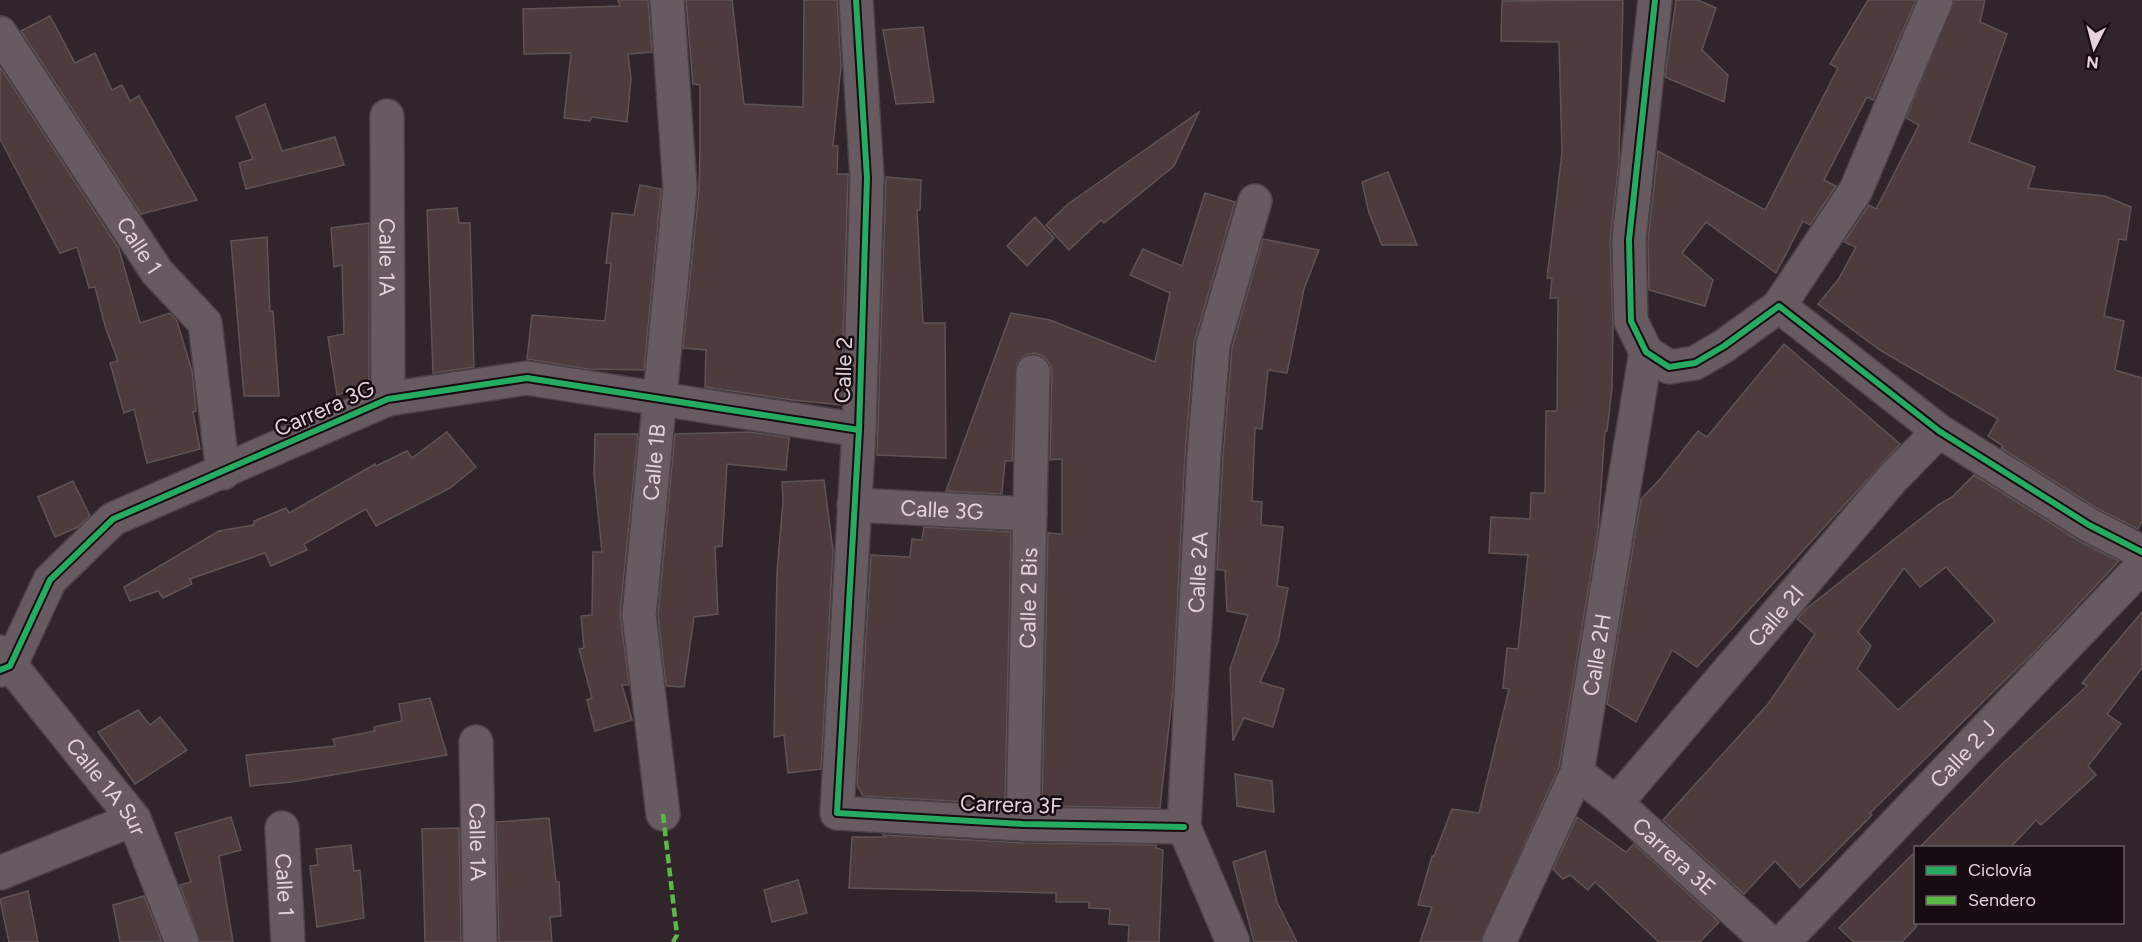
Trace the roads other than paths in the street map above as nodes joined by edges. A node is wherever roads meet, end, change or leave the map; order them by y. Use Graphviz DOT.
graph roads {
  1 [pos="667,0"];
  2 [pos="856,0"];
  3 [pos="1655,0"];
  4 [pos="1936,0"];
  5 [pos="0,33"];
  6 [pos="387,116"];
  7 [pos="1255,201"];
  8 [pos="1779,306"];
  9 [pos="1646,352"];
  10 [pos="1033,372"];
  11 [pos="388,399"];
  12 [pos="659,400"];
  13 [pos="859,430"];
  14 [pos="1939,431"];
  15 [pos="223,473"];
  16 [pos="854,505"];
  17 [pos="1030,514"];
  18 [pos="2142,552"];
  19 [pos="2142,566"];
  20 [pos="3,663"];
  21 [pos="476,742"];
  22 [pos="1577,773"];
  23 [pos="1616,803"];
  24 [pos="837,813"];
  25 [pos="663,814"];
  26 [pos="134,819"];
  27 [pos="1023,824"];
  28 [pos="1184,827"];
  29 [pos="282,828"];
  30 [pos="0,873"];
  31 [pos="182,942"];
  32 [pos="288,942"];
  33 [pos="480,942"];
  34 [pos="1233,942"];
  35 [pos="1499,942"];
  36 [pos="1769,942"];
  37 [pos="1783,942"];
  1 -- 12 [label="street, Calle 1B"];
  2 -- 13 [label="street, Calle 2"];
  3 -- 9 [label="street"];
  4 -- 8 [label="street"];
  5 -- 15 [label="street, Calle 1"];
  6 -- 11 [label="street, Calle 1A"];
  7 -- 28 [label="street, Calle 2A"];
  8 -- 9 [label="street"];
  8 -- 14 [label="street"];
  9 -- 22 [label="street, Calle 2H"];
  10 -- 17 [label="street, Calle 2 Bis"];
  11 -- 12 [label="street, Carrera 3G"];
  11 -- 15 [label="street, Carrera 3G"];
  12 -- 13 [label="street, Carrera 3G"];
  12 -- 25 [label="street, Calle 1B"];
  13 -- 16 [label="street, Calle 2"];
  14 -- 18 [label="street"];
  14 -- 23 [label="street, Calle 2I"];
  15 -- 20 [label="street, Carrera 3G"];
  16 -- 17 [label="street, Calle 3G"];
  16 -- 24 [label="street, Calle 2"];
  17 -- 27 [label="street, Calle 2 Bis"];
  19 -- 37 [label="street, Calle 2 J"];
  20 -- 26 [label="street, Calle 1A Sur"];
  21 -- 33 [label="street, Calle 1A"];
  22 -- 23 [label="street, Carrera 3E"];
  22 -- 35 [label="street, Calle 2H"];
  23 -- 36 [label="street, Carrera 3E"];
  24 -- 27 [label="street, Carrera 3F"];
  26 -- 30 [label="street"];
  26 -- 31 [label="street, Calle 1A Sur"];
  27 -- 28 [label="street, Carrera 3F"];
  28 -- 34 [label="street, Calle 2A"];
  29 -- 32 [label="street, Calle 1"];
}
